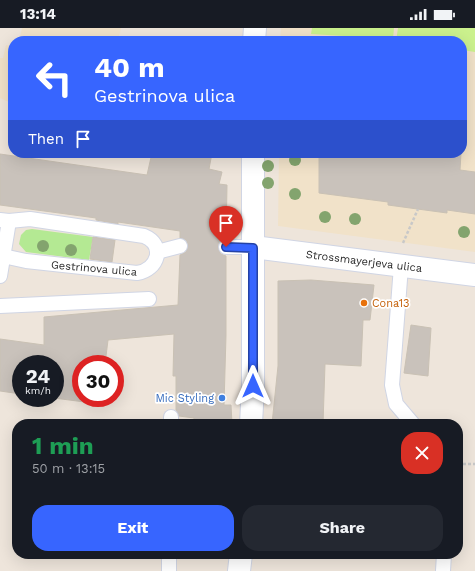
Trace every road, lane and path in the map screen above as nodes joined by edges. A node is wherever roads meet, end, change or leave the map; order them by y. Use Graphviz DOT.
graph roads {
  1 [pos="253,158"];
  2 [pos="418,209"];
  3 [pos="4,221"];
  4 [pos="180,246"];
  5 [pos="226,247"];
  6 [pos="253,248"];
  7 [pos="157,252"];
  8 [pos="3,256"];
  9 [pos="401,266"];
  10 [pos="475,275"];
  11 [pos="0,276"];
  12 [pos="149,299"];
  13 [pos="0,306"];
  14 [pos="251,419"];
  15 [pos="408,419"];
  16 [pos="463,464"];
  17 [pos="475,464"];
  18 [pos="169,559"];
  19 [pos="241,559"];
  20 [pos="444,559"];
  21 [pos="169,571"];
  22 [pos="240,571"];
  23 [pos="444,571"];
  1 -- 6 [label="street"];
  2 -- 9 [label="path"];
  3 -- 7 [label="lane"];
  3 -- 8 [label="lane"];
  4 -- 7 [label="lane"];
  5 -- 6 [label="lane"];
  6 -- 9 [label="street, Strossmayerjeva ulica"];
  6 -- 14 [label="street"];
  7 -- 8 [label="lane, Gestrinova ulica"];
  8 -- 11 [label="lane"];
  9 -- 10 [label="street, Strossmayerjeva ulica"];
  9 -- 15 [label="lane"];
  12 -- 13 [label="lane"];
  16 -- 17 [label="path"];
  18 -- 21 [label="lane"];
  19 -- 22 [label="street"];
  20 -- 23 [label="lane"];
}
